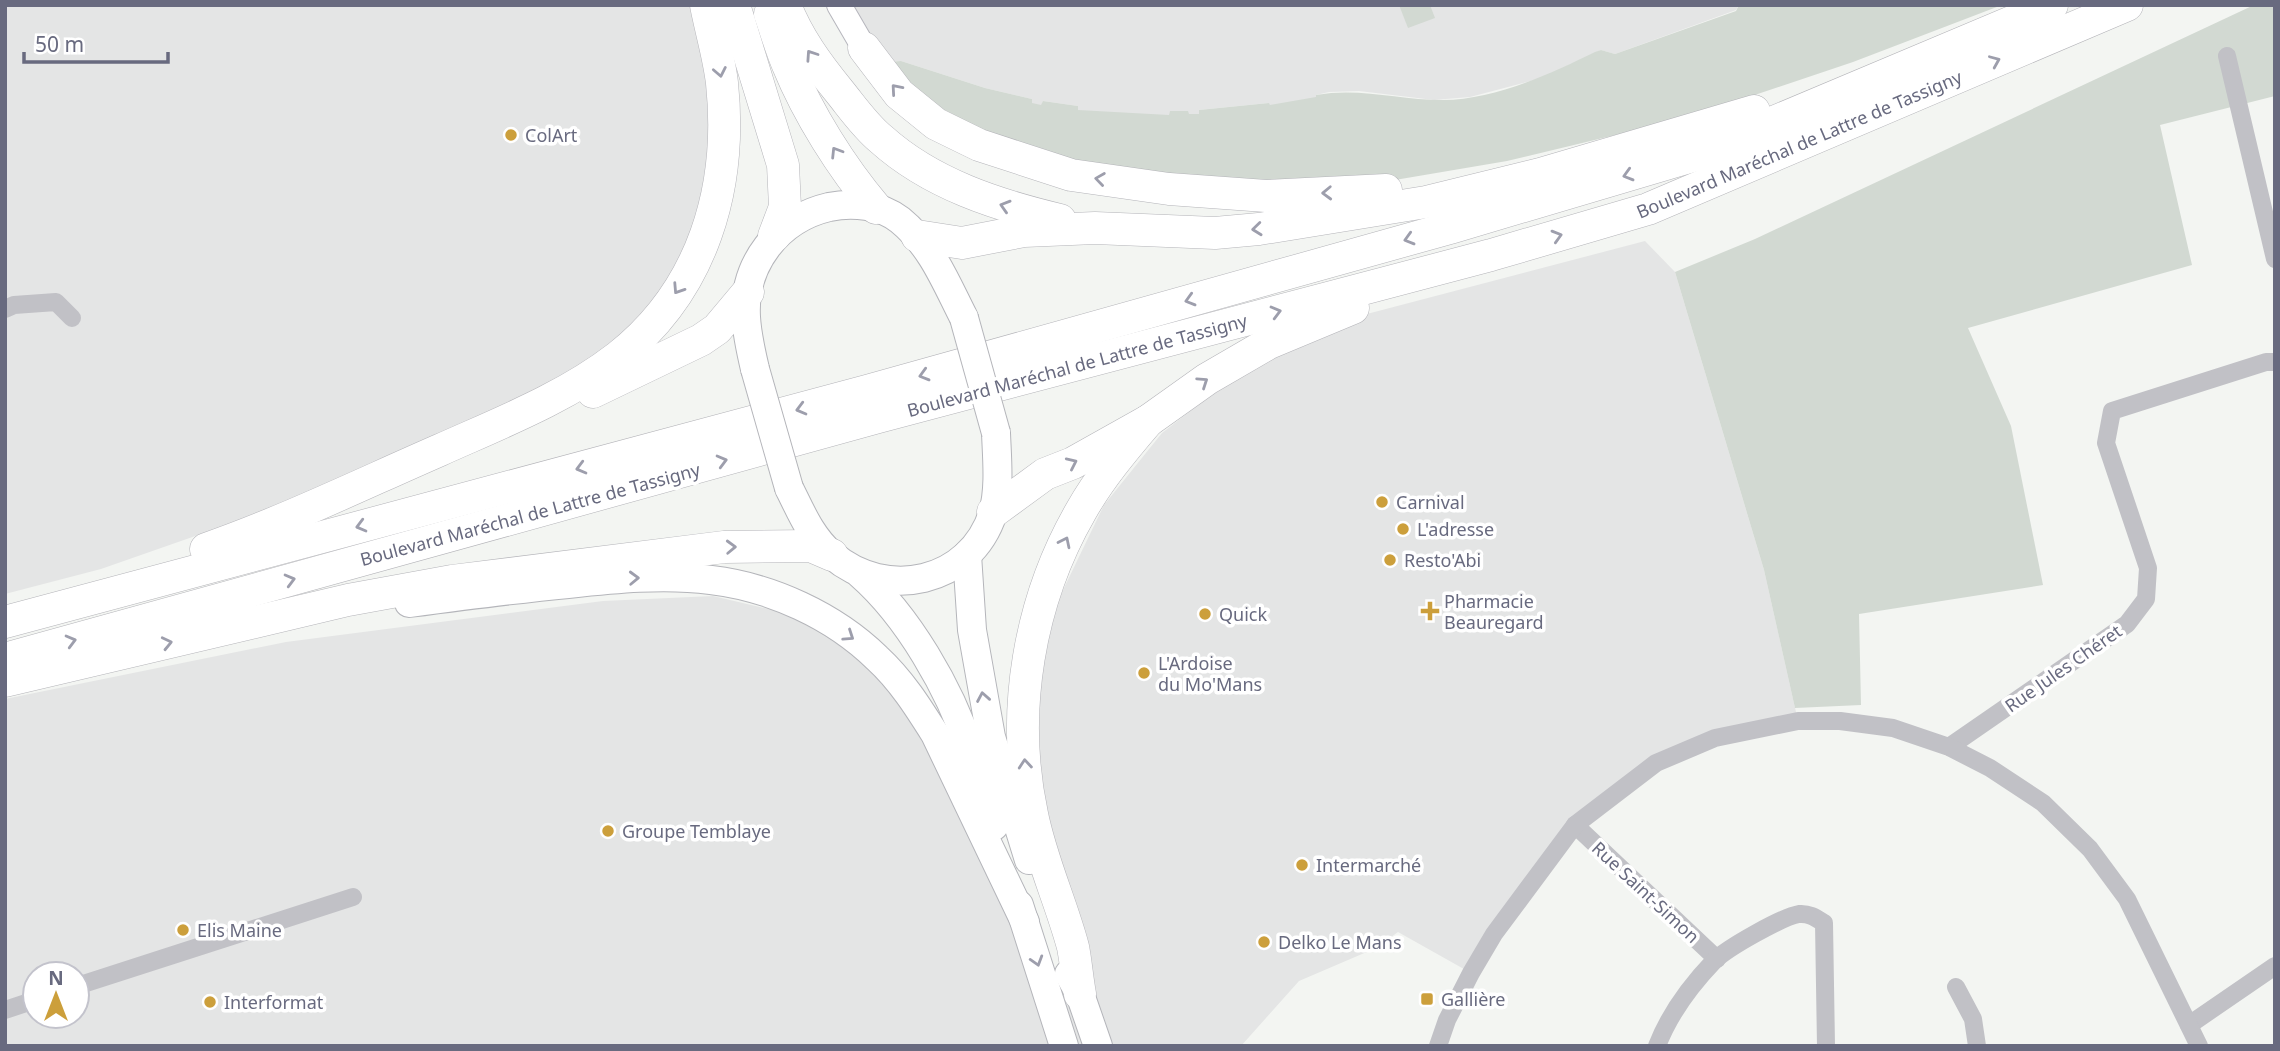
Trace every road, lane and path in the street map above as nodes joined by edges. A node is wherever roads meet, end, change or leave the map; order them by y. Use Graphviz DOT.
graph roads {
  1 [pos="706,5"];
  2 [pos="734,5"];
  3 [pos="768,5"];
  4 [pos="785,5"];
  5 [pos="839,5"];
  6 [pos="2052,5"];
  7 [pos="2127,5"];
  8 [pos="864,48"];
  9 [pos="1943,53"];
  10 [pos="2227,56"];
  11 [pos="1540,174"];
  12 [pos="876,208"];
  13 [pos="1096,229"];
  14 [pos="774,236"];
  15 [pos="918,236"];
  16 [pos="1491,255"];
  17 [pos="2275,259"];
  18 [pos="748,292"];
  19 [pos="5,309"];
  20 [pos="72,318"];
  21 [pos="2275,362"];
  22 [pos="1147,421"];
  23 [pos="399,468"];
  24 [pos="993,512"];
  25 [pos="832,555"];
  26 [pos="967,555"];
  27 [pos="860,574"];
  28 [pos="137,586"];
  29 [pos="348,600"];
  30 [pos="5,622"];
  31 [pos="5,659"];
  32 [pos="5,681"];
  33 [pos="1949,747"];
  34 [pos="1575,825"];
  35 [pos="353,897"];
  36 [pos="1025,922"];
  37 [pos="1717,958"];
  38 [pos="2275,966"];
  39 [pos="91,981"];
  40 [pos="1956,987"];
  41 [pos="1064,997"];
  42 [pos="2189,1025"];
  43 [pos="1064,1046"];
  44 [pos="1098,1046"];
  45 [pos="1438,1046"];
  46 [pos="1657,1046"];
  47 [pos="1826,1046"];
  48 [pos="1977,1046"];
  49 [pos="2199,1046"];
  1 -- 23 [label="highway, one-way"];
  2 -- 14 [label="highway"];
  12 -- 3 [label="highway, one-way"];
  13 -- 4 [label="highway, one-way"];
  5 -- 8 [label="street"];
  6 -- 9 [label="highway, Boulevard Maréchal de Lattre de Tassigny"];
  16 -- 7 [label="highway, Boulevard Maréchal de Lattre de Tassigny, one-way"];
  11 -- 8 [label="highway, one-way"];
  9 -- 11 [label="highway"];
  9 -- 28 [label="highway, Boulevard Maréchal de Lattre de Tassigny, one-way"];
  10 -- 17 [label="street"];
  11 -- 13 [label="highway, one-way"];
  12 -- 14 [label="main road"];
  12 -- 15 [label="main road"];
  13 -- 15 [label="highway"];
  14 -- 18 [label="main road"];
  15 -- 24 [label="main road, bridge"];
  22 -- 16 [label="highway, one-way"];
  31 -- 16 [label="highway, Boulevard Maréchal de Lattre de Tassigny, one-way"];
  18 -- 23 [label="highway"];
  18 -- 25 [label="main road, bridge"];
  19 -- 20 [label="street"];
  21 -- 33 [label="street, Rue Jules Chéret"];
  24 -- 22 [label="highway, one-way"];
  41 -- 22 [label="highway, one-way"];
  23 -- 28 [label="highway"];
  24 -- 26 [label="main road"];
  25 -- 27 [label="main road"];
  29 -- 25 [label="highway, one-way"];
  26 -- 27 [label="main road"];
  41 -- 26 [label="main road, one-way"];
  27 -- 36 [label="main road"];
  28 -- 30 [label="highway, Boulevard Maréchal de Lattre de Tassigny"];
  32 -- 29 [label="highway, one-way"];
  29 -- 36 [label="main road, one-way"];
  33 -- 34 [label="street"];
  33 -- 42 [label="street"];
  34 -- 37 [label="street, Rue Saint-Simon"];
  34 -- 45 [label="street"];
  35 -- 39 [label="street"];
  36 -- 41 [label="main road, one-way"];
  37 -- 46 [label="street"];
  37 -- 47 [label="street"];
  38 -- 42 [label="street"];
  40 -- 48 [label="street"];
  41 -- 43 [label="main road"];
  41 -- 44 [label="main road"];
  42 -- 49 [label="street"];
}
